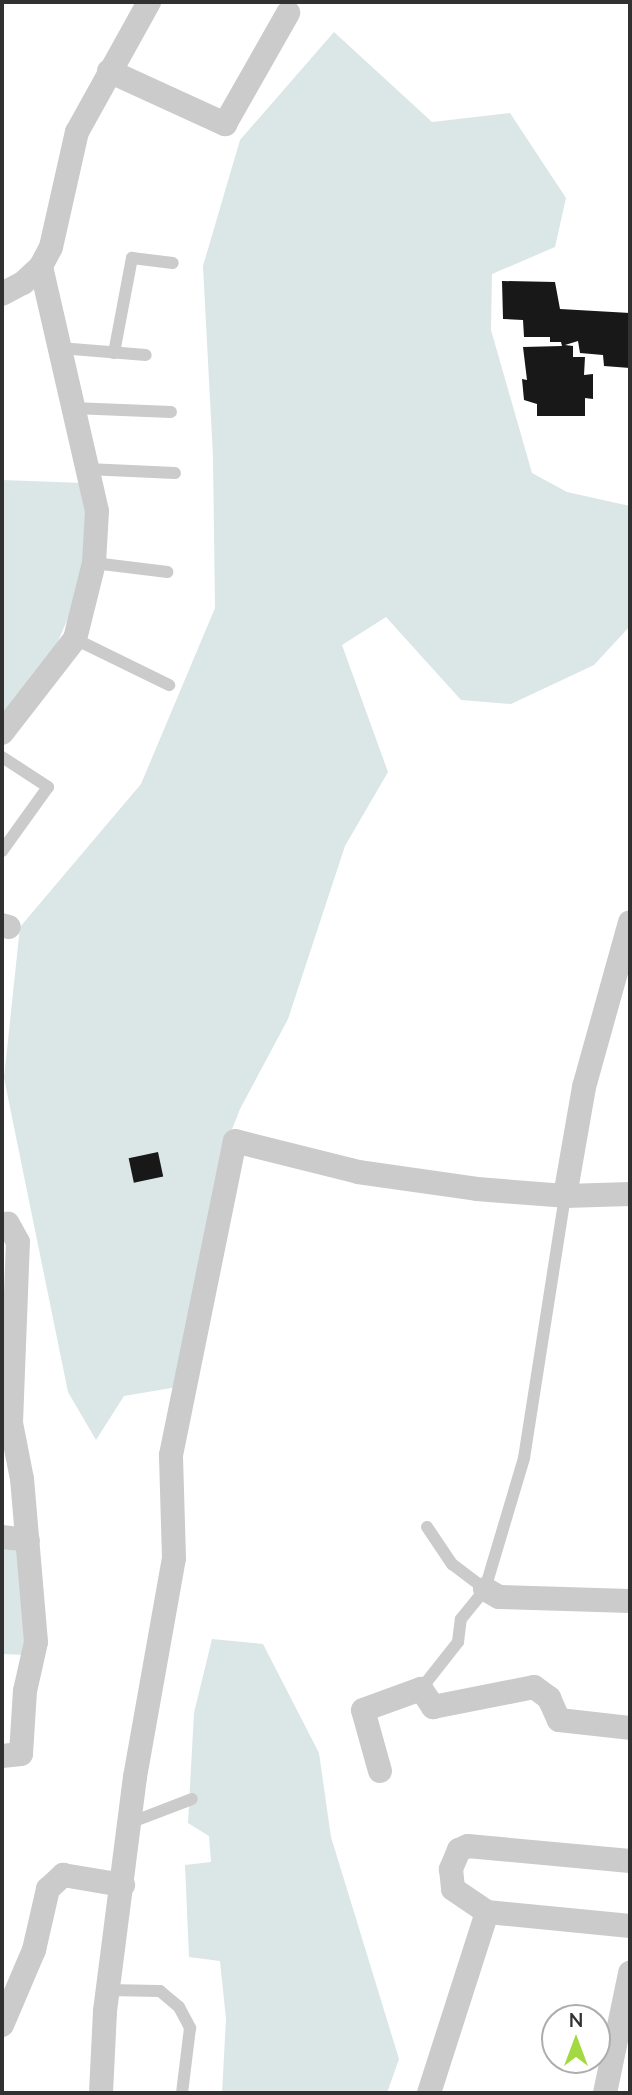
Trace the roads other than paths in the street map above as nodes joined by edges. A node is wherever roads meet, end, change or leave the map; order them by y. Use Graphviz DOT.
graph roads {
  1 [pos="149,2"];
  2 [pos="288,13"];
  3 [pos="110,71"];
  4 [pos="173,263"];
  5 [pos="41,266"];
  6 [pos="2,294"];
  7 [pos="60,348"];
  8 [pos="114,353"];
  9 [pos="146,355"];
  10 [pos="73,408"];
  11 [pos="171,412"];
  12 [pos="87,469"];
  13 [pos="175,473"];
  14 [pos="94,563"];
  15 [pos="167,572"];
  16 [pos="75,639"];
  17 [pos="169,685"];
  18 [pos="2,733"];
  19 [pos="2,757"];
  20 [pos="2,851"];
  21 [pos="630,922"];
  22 [pos="630,1194"];
  23 [pos="565,1196"];
  24 [pos="8,1224"];
  25 [pos="10,1280"];
  26 [pos="427,1527"];
  27 [pos="2,1536"];
  28 [pos="28,1540"];
  29 [pos="485,1589"];
  30 [pos="630,1601"];
  31 [pos="421,1689"];
  32 [pos="630,1728"];
  33 [pos="2,1756"];
  34 [pos="380,1771"];
  35 [pos="192,1799"];
  36 [pos="132,1822"];
  37 [pos="630,1861"];
  38 [pos="123,1885"];
  39 [pos="487,1913"];
  40 [pos="630,1926"];
  41 [pos="630,1973"];
  42 [pos="107,1990"];
  43 [pos="2,2025"];
  44 [pos="101,2093"];
  45 [pos="182,2093"];
  46 [pos="429,2093"];
  47 [pos="605,2093"];
  1 -- 3 [label="street"];
  2 -- 3 [label="street"];
  3 -- 5 [label="street"];
  4 -- 8 [label="lane"];
  5 -- 6 [label="street"];
  5 -- 7 [label="street"];
  7 -- 8 [label="lane"];
  7 -- 10 [label="street"];
  8 -- 9 [label="lane"];
  10 -- 11 [label="lane"];
  10 -- 12 [label="street"];
  12 -- 13 [label="lane"];
  12 -- 14 [label="street"];
  14 -- 15 [label="lane"];
  14 -- 16 [label="street"];
  16 -- 17 [label="lane"];
  16 -- 18 [label="street"];
  19 -- 20 [label="lane"];
  21 -- 23 [label="street"];
  22 -- 23 [label="street"];
  23 -- 29 [label="lane"];
  23 -- 36 [label="street"];
  24 -- 25 [label="street"];
  25 -- 28 [label="street"];
  26 -- 29 [label="lane"];
  27 -- 28 [label="street"];
  28 -- 33 [label="street"];
  29 -- 30 [label="street"];
  29 -- 31 [label="lane"];
  31 -- 32 [label="street"];
  31 -- 34 [label="street"];
  35 -- 36 [label="lane"];
  36 -- 38 [label="street"];
  37 -- 39 [label="street"];
  38 -- 42 [label="street"];
  38 -- 43 [label="street"];
  39 -- 40 [label="street"];
  39 -- 46 [label="street"];
  41 -- 47 [label="street"];
  42 -- 44 [label="street"];
  42 -- 45 [label="lane"];
}
